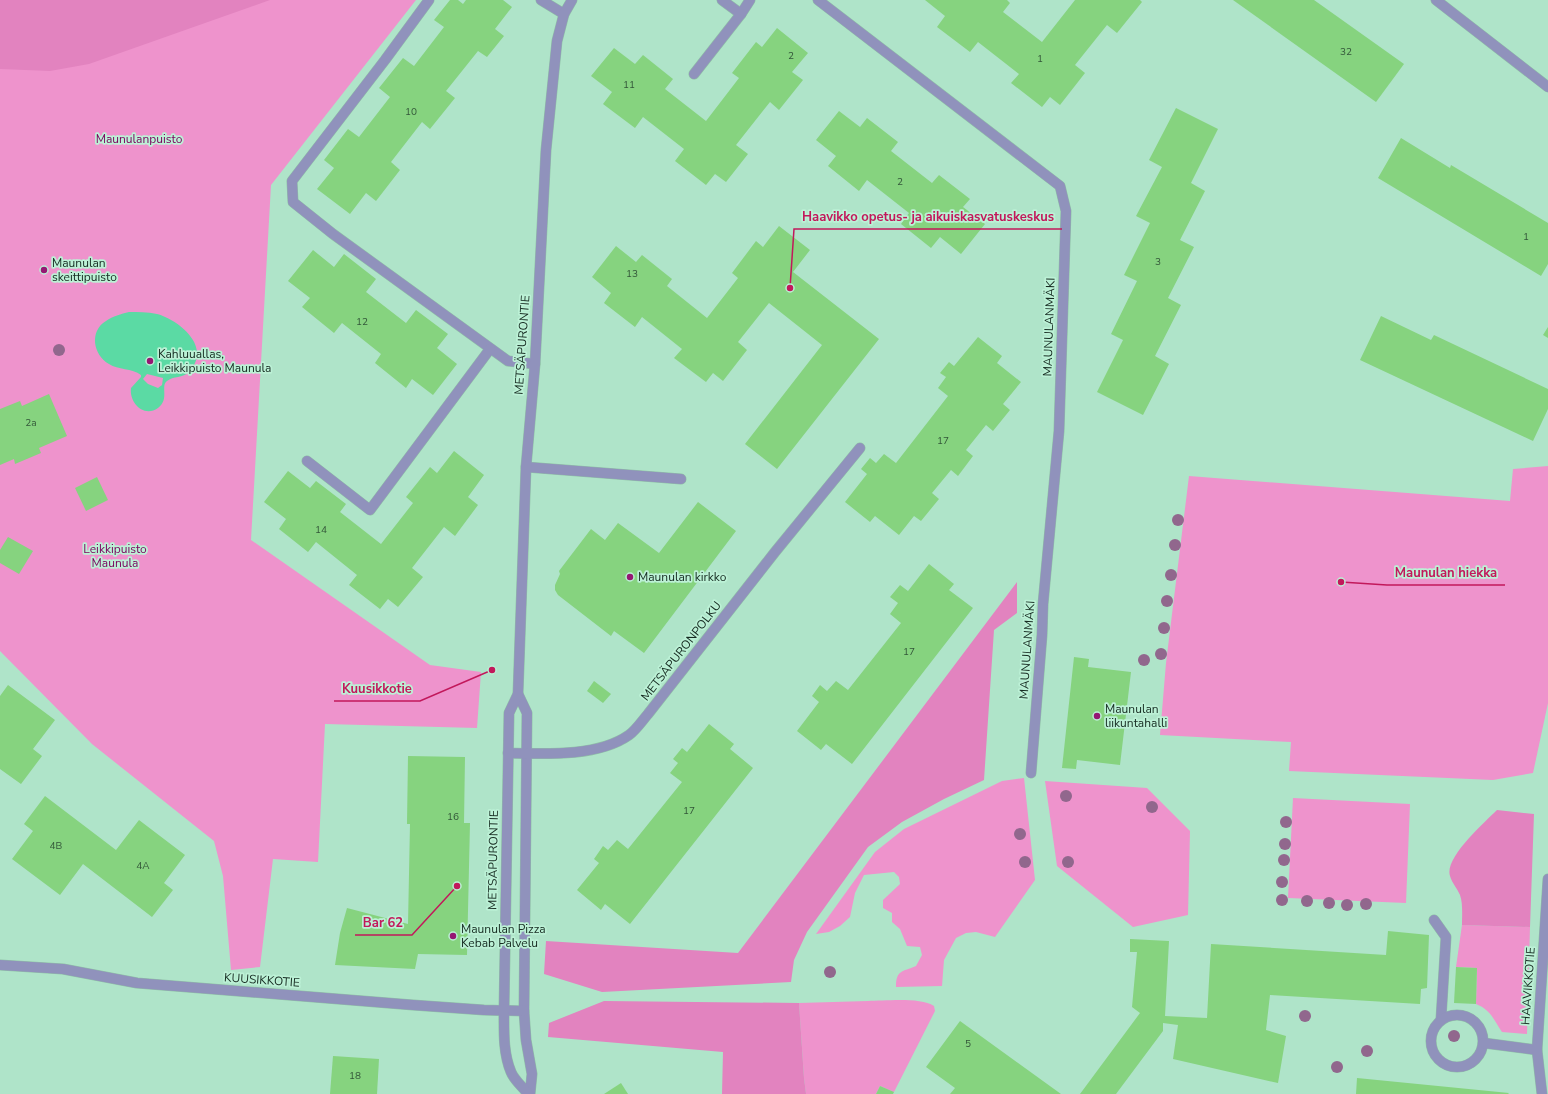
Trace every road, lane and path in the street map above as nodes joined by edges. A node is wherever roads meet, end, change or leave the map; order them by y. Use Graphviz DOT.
graph roads {
  1 [pos="429,0"];
  2 [pos="541,0"];
  3 [pos="572,0"];
  4 [pos="722,0"];
  5 [pos="750,0"];
  6 [pos="818,0"];
  7 [pos="1436,0"];
  8 [pos="564,14"];
  9 [pos="741,14"];
  10 [pos="694,74"];
  11 [pos="1548,87"];
  12 [pos="490,348"];
  13 [pos="535,364"];
  14 [pos="860,448"];
  15 [pos="307,461"];
  16 [pos="526,467"];
  17 [pos="682,478"];
  18 [pos="518,694"];
  19 [pos="508,753"];
  20 [pos="527,754"];
  21 [pos="1031,773"];
  22 [pos="1548,879"];
  23 [pos="1434,920"];
  24 [pos="0,966"];
  25 [pos="504,1011"];
  26 [pos="524,1011"];
  27 [pos="1441,1019"];
  28 [pos="1484,1043"];
  29 [pos="1537,1050"];
  30 [pos="529,1094"];
  31 [pos="1542,1094"];
  1 -- 12 [label="street"];
  2 -- 8 [label="street"];
  3 -- 8 [label="street, METSÄPURONTIE"];
  4 -- 9 [label="street"];
  5 -- 9 [label="street"];
  6 -- 21 [label="street, MAUNULANMÄKI"];
  7 -- 11 [label="street"];
  8 -- 13 [label="street, METSÄPURONTIE"];
  9 -- 10 [label="street"];
  12 -- 13 [label="street"];
  12 -- 15 [label="street"];
  13 -- 16 [label="street, METSÄPURONTIE"];
  14 -- 20 [label="street, METSÄPURONPOLKU"];
  16 -- 17 [label="street"];
  16 -- 18 [label="street, METSÄPURONTIE"];
  18 -- 19 [label="street, METSÄPURONTIE"];
  18 -- 20 [label="street, METSÄPURONTIE"];
  19 -- 20 [label="street, METSÄPURONPOLKU"];
  19 -- 25 [label="street, METSÄPURONTIE"];
  20 -- 26 [label="street, METSÄPURONTIE"];
  22 -- 29 [label="street, HAAVIKKOTIE"];
  23 -- 27 [label="street"];
  24 -- 25 [label="street, KUUSIKKOTIE"];
  25 -- 26 [label="street, KUUSIKKOTIE"];
  25 -- 30 [label="street, METSÄPURONTIE"];
  26 -- 30 [label="street, METSÄPURONTIE"];
  27 -- 28 [label="street"];
  27 -- 28 [label="street"];
  28 -- 29 [label="street"];
  29 -- 31 [label="street, HAAVIKKOTIE"];
}
